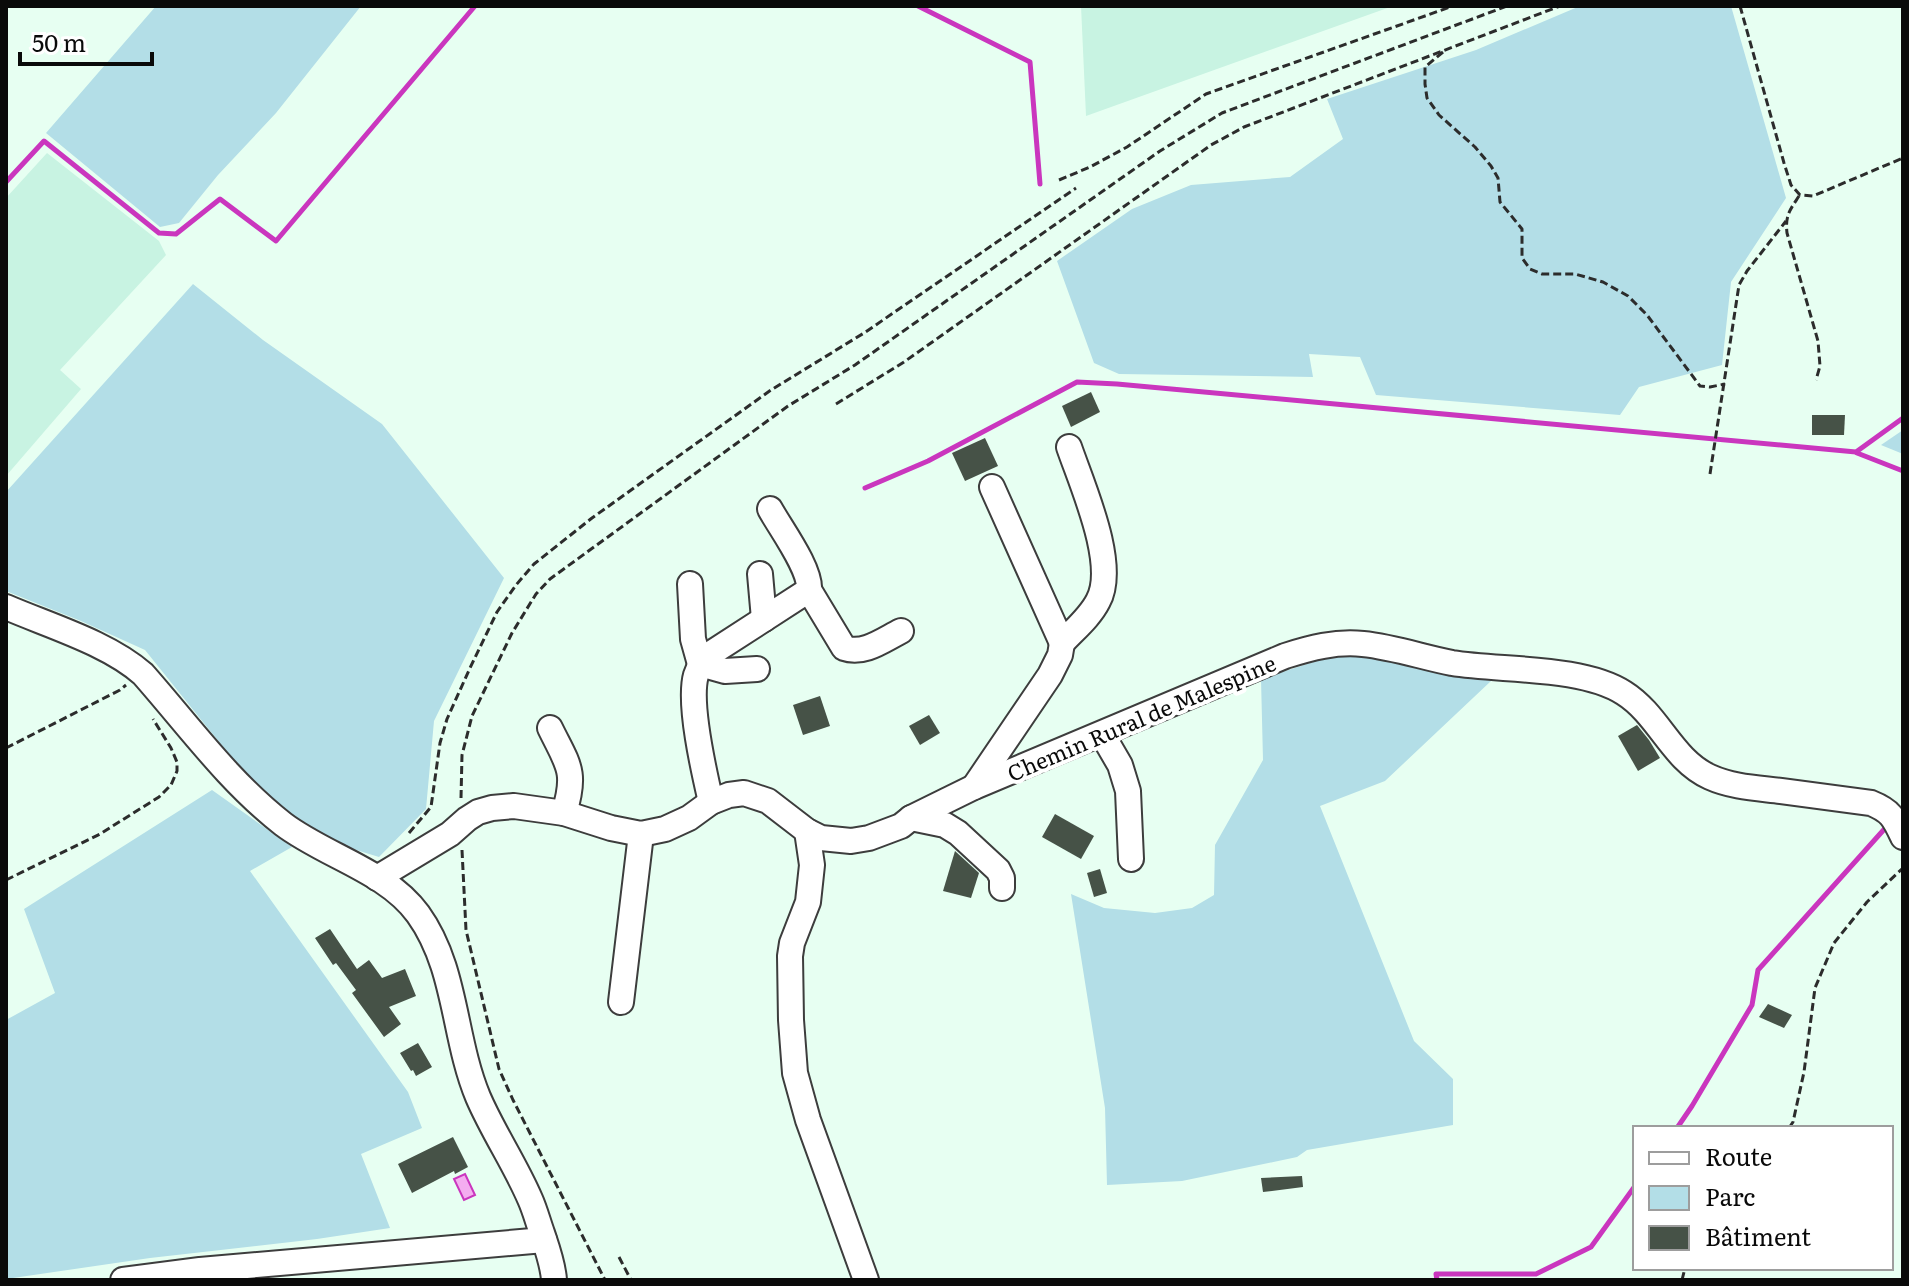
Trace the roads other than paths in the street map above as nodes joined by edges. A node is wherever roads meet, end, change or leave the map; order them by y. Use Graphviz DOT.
graph roads {
  1 [pos="1069,447"];
  2 [pos="992,487"];
  3 [pos="770,509"];
  4 [pos="760,574"];
  5 [pos="690,584"];
  6 [pos="809,590"];
  7 [pos="6,607"];
  8 [pos="764,619"];
  9 [pos="901,631"];
  10 [pos="1062,643"];
  11 [pos="700,664"];
  12 [pos="757,669"];
  13 [pos="550,728"];
  14 [pos="1102,734"];
  15 [pos="974,787"];
  16 [pos="711,802"];
  17 [pos="564,813"];
  18 [pos="911,818"];
  19 [pos="1897,825"];
  20 [pos="807,831"];
  21 [pos="641,834"];
  22 [pos="1131,859"];
  23 [pos="377,878"];
  24 [pos="1002,888"];
  25 [pos="621,1002"];
  26 [pos="544,1240"];
  27 [pos="123,1280"];
  28 [pos="554,1280"];
  29 [pos="866,1280"];
  1 -- 10 [label="street"];
  2 -- 10 [label="street"];
  3 -- 6 [label="street"];
  4 -- 8 [label="street"];
  5 -- 11 [label="street"];
  6 -- 8 [label="street"];
  6 -- 9 [label="street"];
  7 -- 23 [label="street"];
  8 -- 11 [label="street"];
  10 -- 15 [label="street"];
  11 -- 12 [label="street"];
  11 -- 16 [label="street"];
  13 -- 17 [label="street"];
  14 -- 15 [label="street, Chemin Rural de Malespine"];
  14 -- 19 [label="street, Chemin Rural de Malespine"];
  14 -- 22 [label="street"];
  15 -- 18 [label="street, Chemin Rural de Malespine"];
  16 -- 20 [label="street, Chemin Rural de Malespine"];
  16 -- 21 [label="street, Chemin Rural de Malespine"];
  17 -- 21 [label="street, Chemin Rural de Malespine"];
  17 -- 23 [label="street, Chemin Rural de Malespine"];
  18 -- 20 [label="street, Chemin Rural de Malespine"];
  18 -- 24 [label="street"];
  20 -- 29 [label="street"];
  21 -- 25 [label="street"];
  23 -- 26 [label="street"];
  26 -- 27 [label="street"];
  26 -- 28 [label="street"];
}
